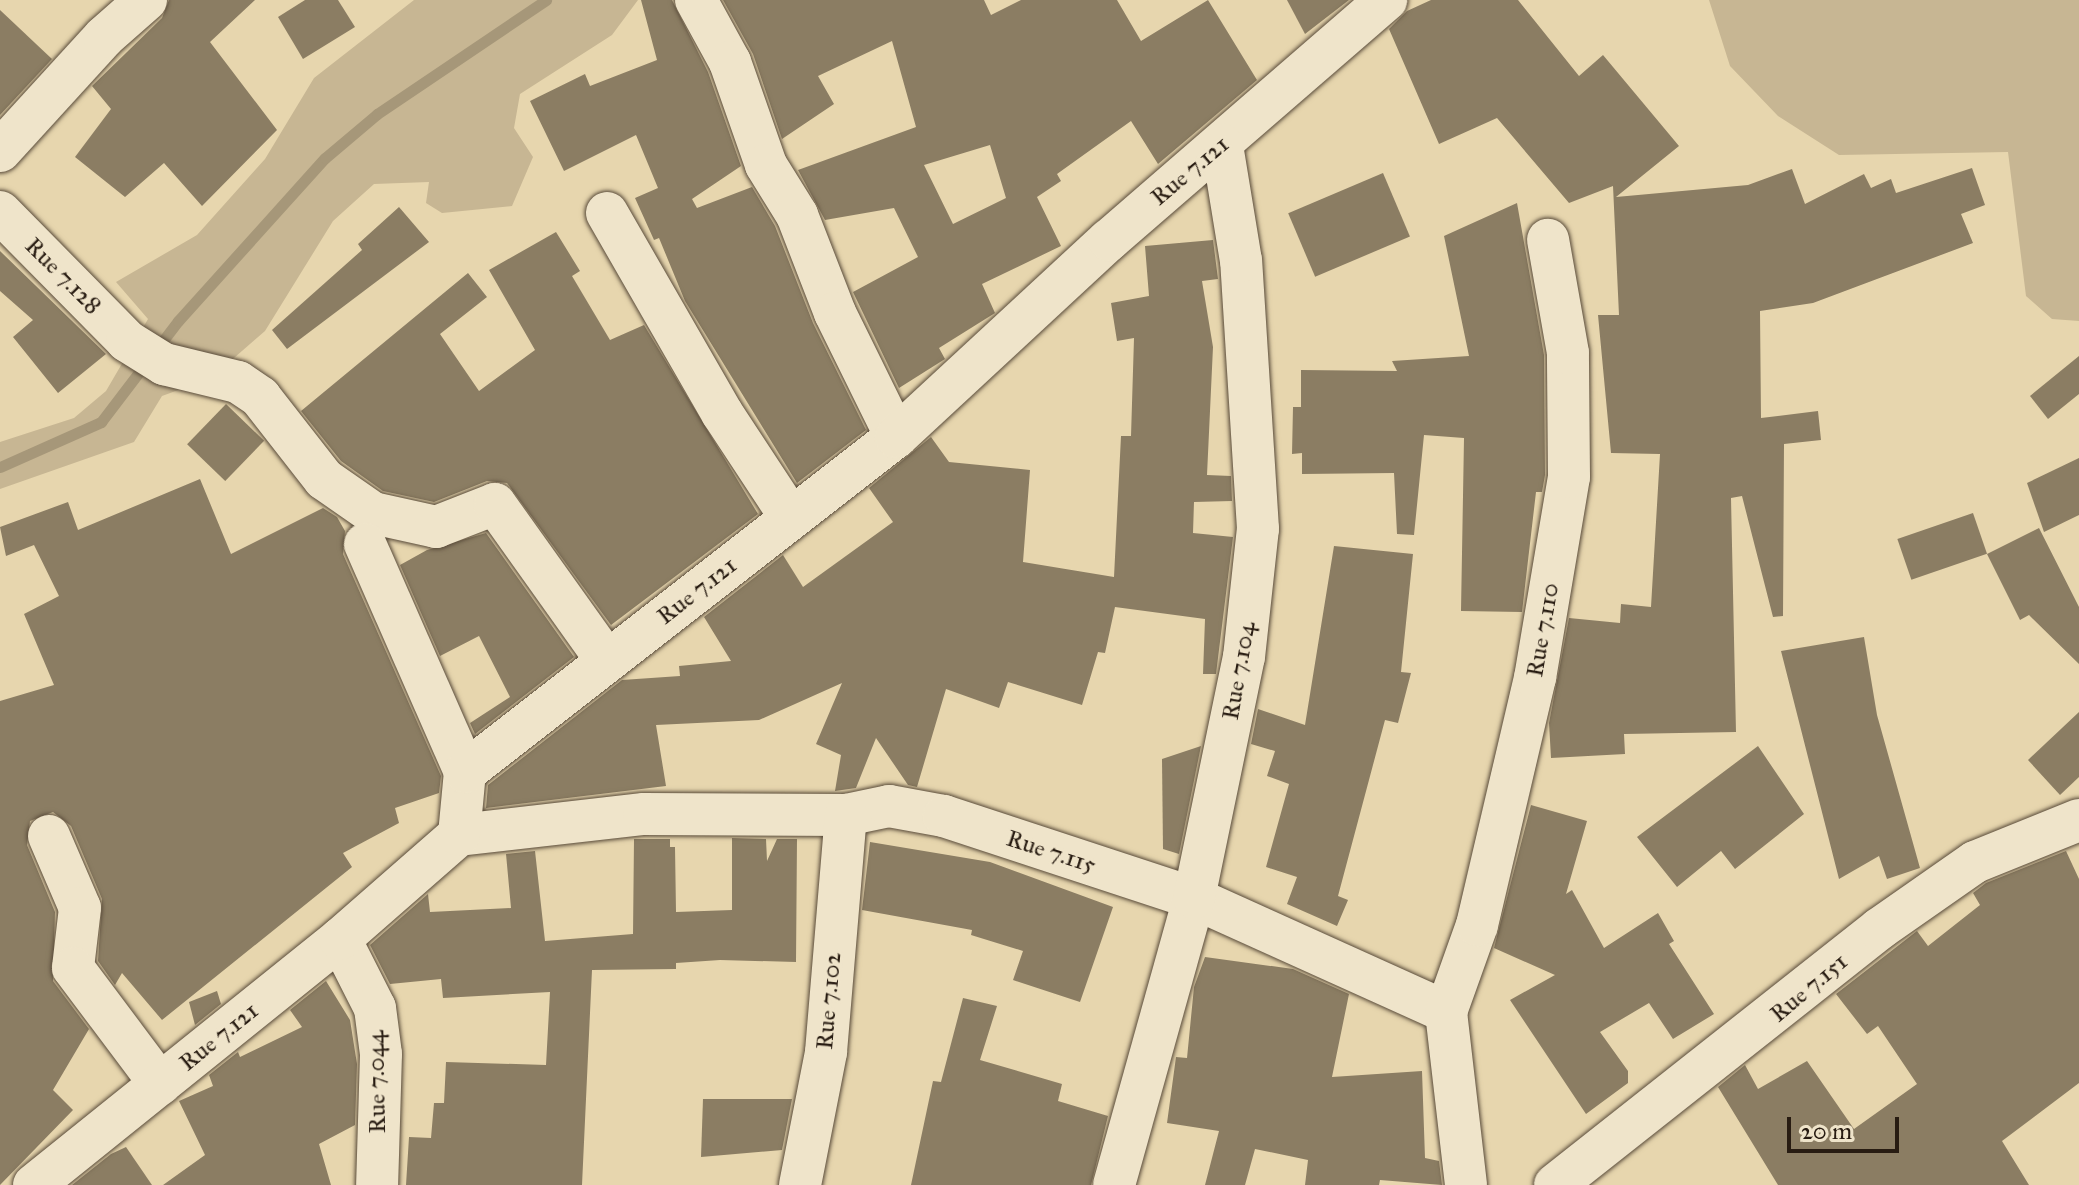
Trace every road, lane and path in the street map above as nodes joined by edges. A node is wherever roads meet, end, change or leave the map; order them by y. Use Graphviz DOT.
graph roads {
  1 [pos="146,0"];
  2 [pos="696,0"];
  3 [pos="1386,0"];
  4 [pos="1222,145"];
  5 [pos="0,151"];
  6 [pos="0,212"];
  7 [pos="607,213"];
  8 [pos="1548,240"];
  9 [pos="896,437"];
  10 [pos="791,518"];
  11 [pos="365,544"];
  12 [pos="607,661"];
  13 [pos="465,772"];
  14 [pos="846,815"];
  15 [pos="2079,820"];
  16 [pos="459,835"];
  17 [pos="49,836"];
  18 [pos="1194,898"];
  19 [pos="340,939"];
  20 [pos="1446,1012"];
  21 [pos="160,1084"];
  22 [pos="34,1185"];
  23 [pos="377,1185"];
  24 [pos="800,1185"];
  25 [pos="1114,1185"];
  26 [pos="1466,1185"];
  27 [pos="1555,1185"];
  1 -- 5 [label="street"];
  2 -- 9 [label="street"];
  3 -- 4 [label="street, Rue 7.121"];
  4 -- 9 [label="street, Rue 7.121"];
  4 -- 18 [label="street, Rue 7.104"];
  6 -- 12 [label="street, Rue 7.128"];
  7 -- 10 [label="street"];
  8 -- 20 [label="street, Rue 7.110"];
  9 -- 10 [label="street, Rue 7.121"];
  10 -- 12 [label="street, Rue 7.121"];
  11 -- 13 [label="street"];
  12 -- 13 [label="street, Rue 7.121"];
  13 -- 16 [label="street"];
  14 -- 16 [label="street, Rue 7.115"];
  14 -- 18 [label="street, Rue 7.115"];
  14 -- 24 [label="street, Rue 7.102"];
  15 -- 27 [label="street, Rue 7.151"];
  16 -- 19 [label="street, Rue 7.121"];
  17 -- 21 [label="street"];
  18 -- 20 [label="street, Rue 7.115"];
  18 -- 25 [label="street, Rue 7.104"];
  19 -- 21 [label="street, Rue 7.121"];
  19 -- 23 [label="street, Rue 7.044"];
  20 -- 26 [label="street"];
  21 -- 22 [label="street, Rue 7.121"];
}
